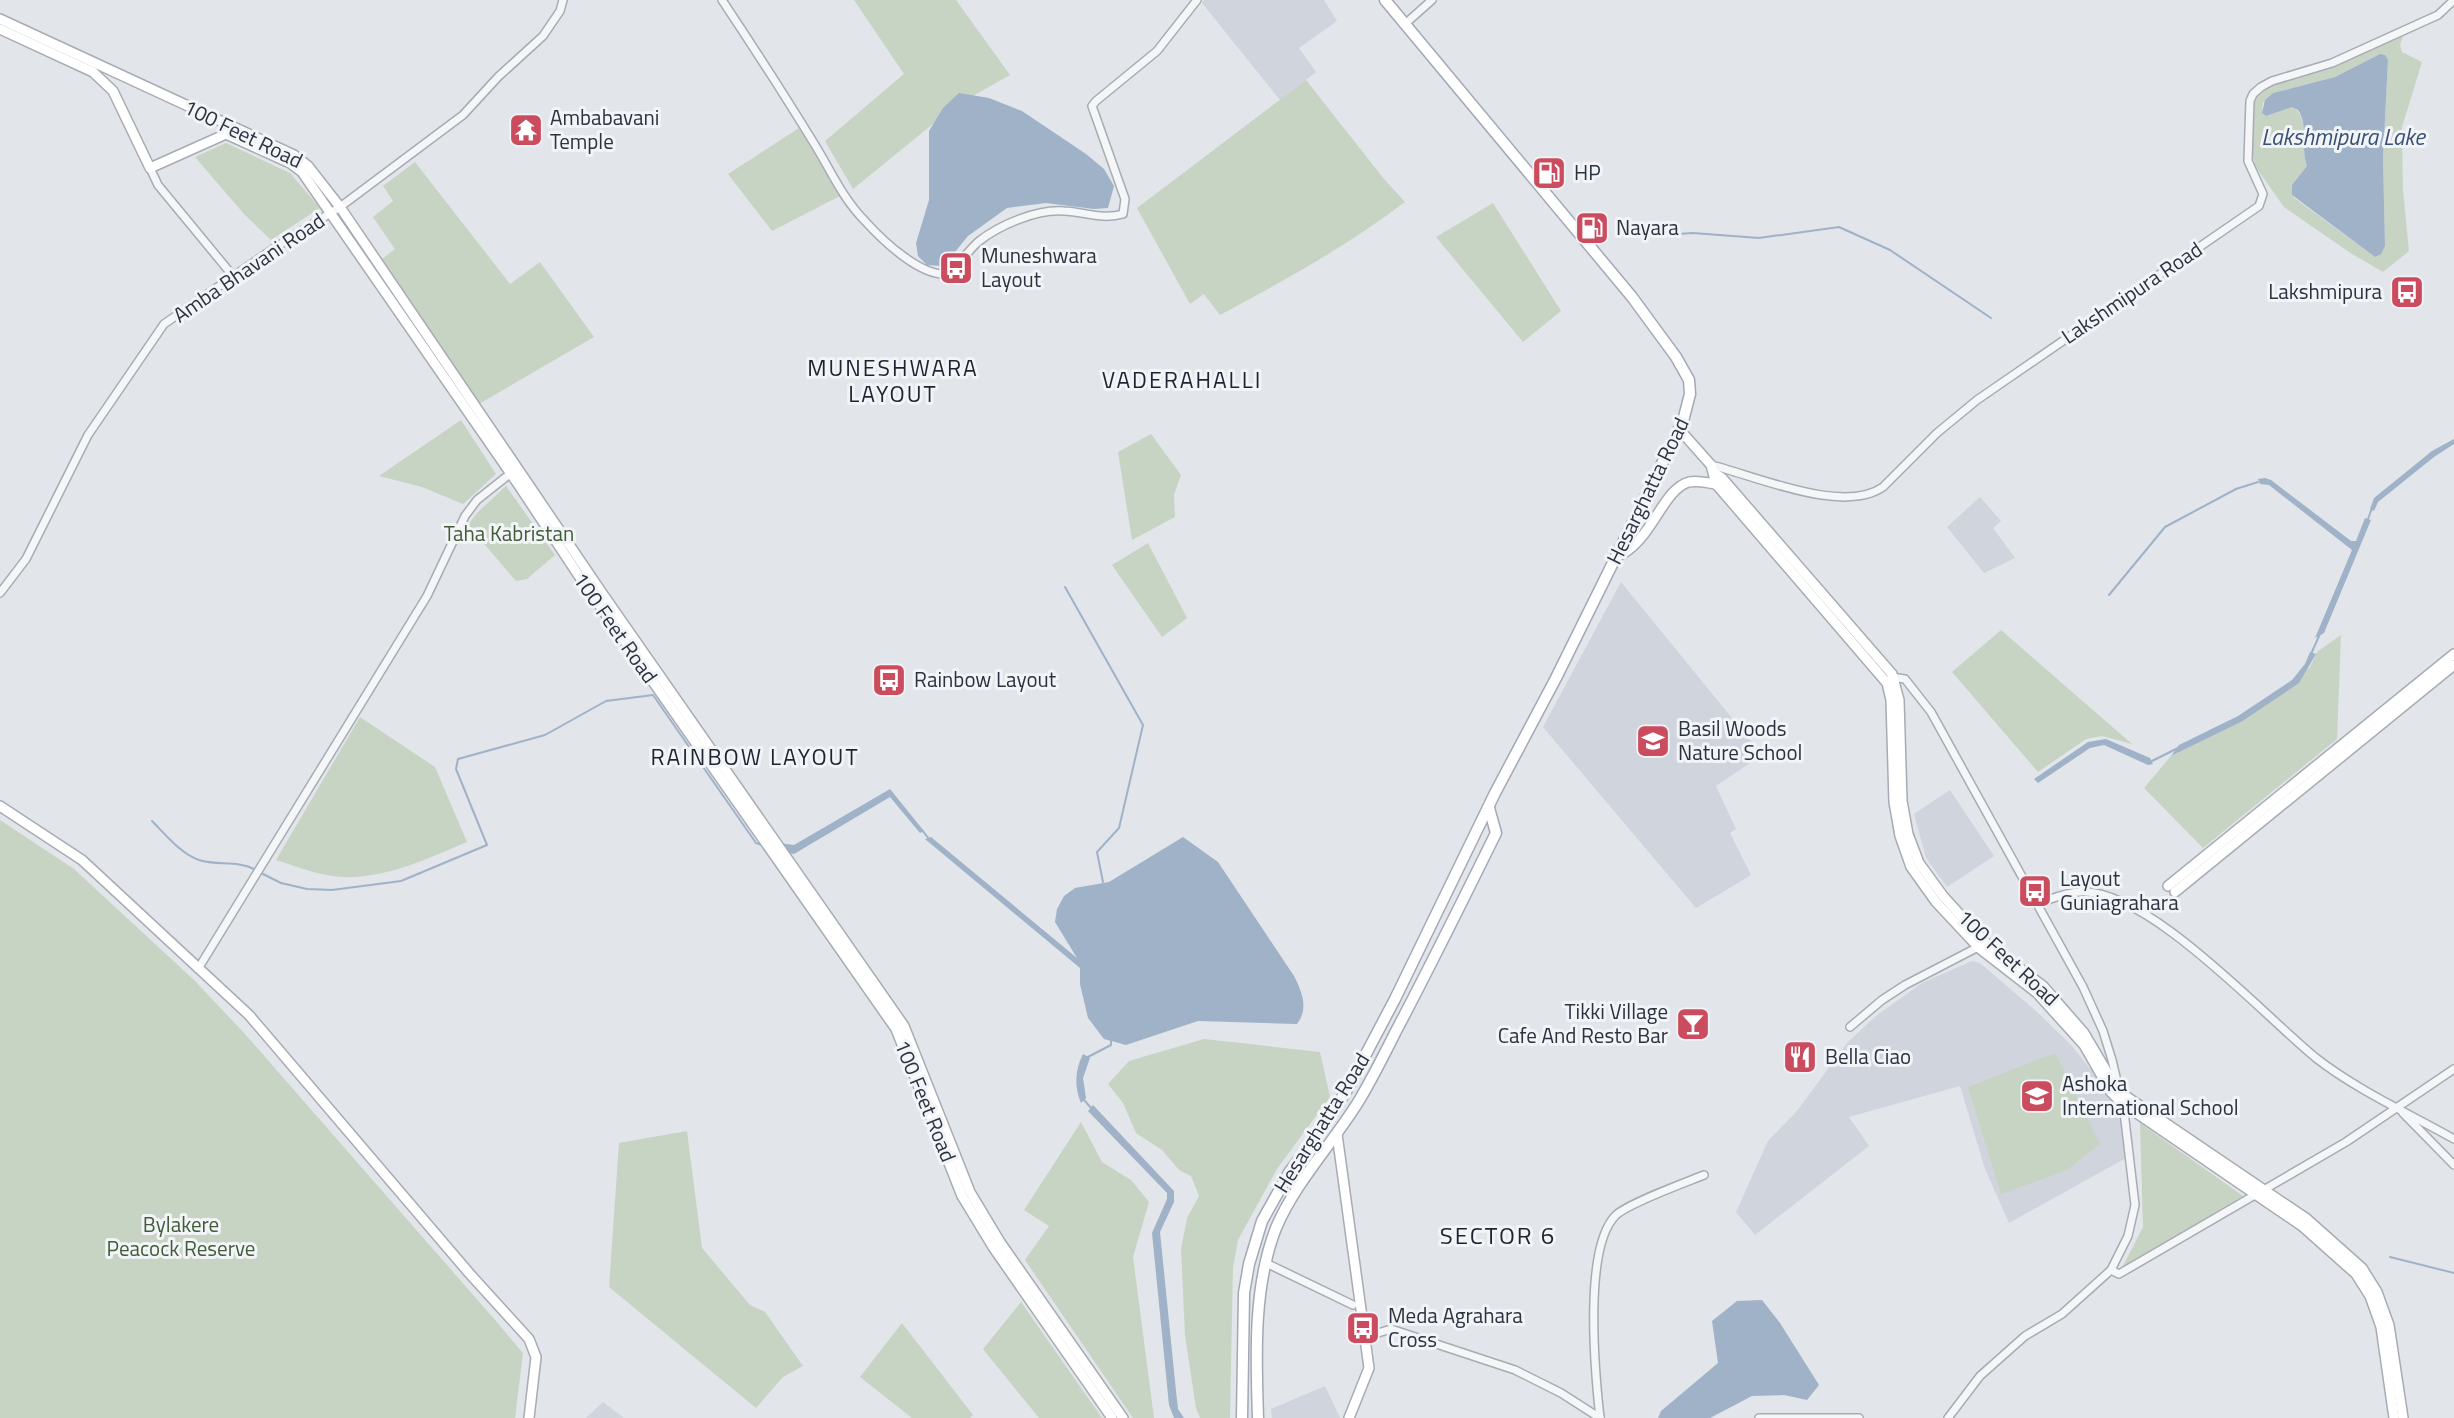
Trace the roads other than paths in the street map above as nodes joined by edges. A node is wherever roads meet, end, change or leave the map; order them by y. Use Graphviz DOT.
graph roads {
  1 [pos="563,0"];
  2 [pos="722,0"];
  3 [pos="1197,0"];
  4 [pos="1385,0"];
  5 [pos="1432,0"];
  6 [pos="2454,0"];
  7 [pos="0,19"];
  8 [pos="1405,24"];
  9 [pos="0,29"];
  10 [pos="150,168"];
  11 [pos="336,210"];
  12 [pos="233,276"];
  13 [pos="1679,429"];
  14 [pos="1711,465"];
  15 [pos="511,473"];
  16 [pos="1718,479"];
  17 [pos="1616,557"];
  18 [pos="0,593"];
  19 [pos="2454,654"];
  20 [pos="2454,665"];
  21 [pos="1889,677"];
  22 [pos="0,806"];
  23 [pos="1489,808"];
  24 [pos="762,830"];
  25 [pos="786,864"];
  26 [pos="2038,903"];
  27 [pos="1982,945"];
  28 [pos="198,969"];
  29 [pos="1850,1027"];
  30 [pos="2454,1069"];
  31 [pos="2113,1088"];
  32 [pos="2123,1099"];
  33 [pos="2397,1108"];
  34 [pos="1337,1134"];
  35 [pos="2454,1139"];
  36 [pos="2454,1165"];
  37 [pos="1704,1175"];
  38 [pos="2261,1192"];
  39 [pos="1266,1263"];
  40 [pos="2111,1270"];
  41 [pos="1353,1305"];
  42 [pos="1364,1337"];
  43 [pos="529,1418"];
  44 [pos="1112,1418"];
  45 [pos="1123,1418"];
  46 [pos="1242,1418"];
  47 [pos="1258,1418"];
  48 [pos="1349,1418"];
  49 [pos="1600,1418"];
  50 [pos="1759,1418"];
  51 [pos="1859,1418"];
  52 [pos="1948,1418"];
  53 [pos="2395,1418"];
  54 [pos="2403,1418"];
  1 -- 11 [label="street, Amba Bhavani Road"];
  2 -- 3 [label="street"];
  4 -- 8 [label="main road, Hesarghatta Road"];
  5 -- 8 [label="street"];
  6 -- 14 [label="street, Lakshmipura Road"];
  7 -- 11 [label="main road, 100 Feet Road"];
  8 -- 13 [label="main road, Hesarghatta Road"];
  9 -- 10 [label="main road"];
  10 -- 11 [label="main road, 100 Feet Road"];
  10 -- 12 [label="street"];
  11 -- 12 [label="street, Amba Bhavani Road"];
  11 -- 15 [label="main road, 100 Feet Road"];
  11 -- 24 [label="main road, 100 Feet Road"];
  12 -- 18 [label="street, Amba Bhavani Road"];
  13 -- 14 [label="main road, 100 Feet Road"];
  13 -- 17 [label="main road, Hesarghatta Road"];
  14 -- 16 [label="main road, 100 Feet Road"];
  15 -- 24 [label="main road, 100 Feet Road"];
  15 -- 28 [label="street"];
  16 -- 17 [label="main road"];
  16 -- 21 [label="main road, 100 Feet Road"];
  17 -- 23 [label="main road, Hesarghatta Road"];
  19 -- 20 [label="main road"];
  21 -- 26 [label="street"];
  21 -- 27 [label="main road, 100 Feet Road"];
  22 -- 28 [label="main road"];
  23 -- 34 [label="main road, Hesarghatta Road"];
  23 -- 46 [label="main road, Hesarghatta Road"];
  24 -- 25 [label="main road, 100 Feet Road"];
  25 -- 44 [label="main road, 100 Feet Road"];
  25 -- 45 [label="main road, 100 Feet Road"];
  26 -- 31 [label="street"];
  26 -- 33 [label="street"];
  27 -- 29 [label="street"];
  27 -- 31 [label="main road, 100 Feet Road"];
  28 -- 43 [label="main road"];
  30 -- 33 [label="street"];
  31 -- 32 [label="main road, 100 Feet Road"];
  32 -- 38 [label="main road, 100 Feet Road"];
  32 -- 40 [label="street"];
  33 -- 35 [label="street"];
  33 -- 36 [label="street"];
  33 -- 38 [label="street"];
  34 -- 39 [label="main road, Hesarghatta Road"];
  34 -- 42 [label="main road, Hesarghatta Road"];
  37 -- 49 [label="street"];
  38 -- 40 [label="street"];
  38 -- 53 [label="main road, 100 Feet Road"];
  38 -- 54 [label="main road, 100 Feet Road"];
  39 -- 41 [label="street"];
  39 -- 47 [label="main road, Hesarghatta Road"];
  40 -- 52 [label="street"];
  42 -- 48 [label="main road, Hesarghatta Road"];
  42 -- 49 [label="street"];
  50 -- 51 [label="street"];
}
